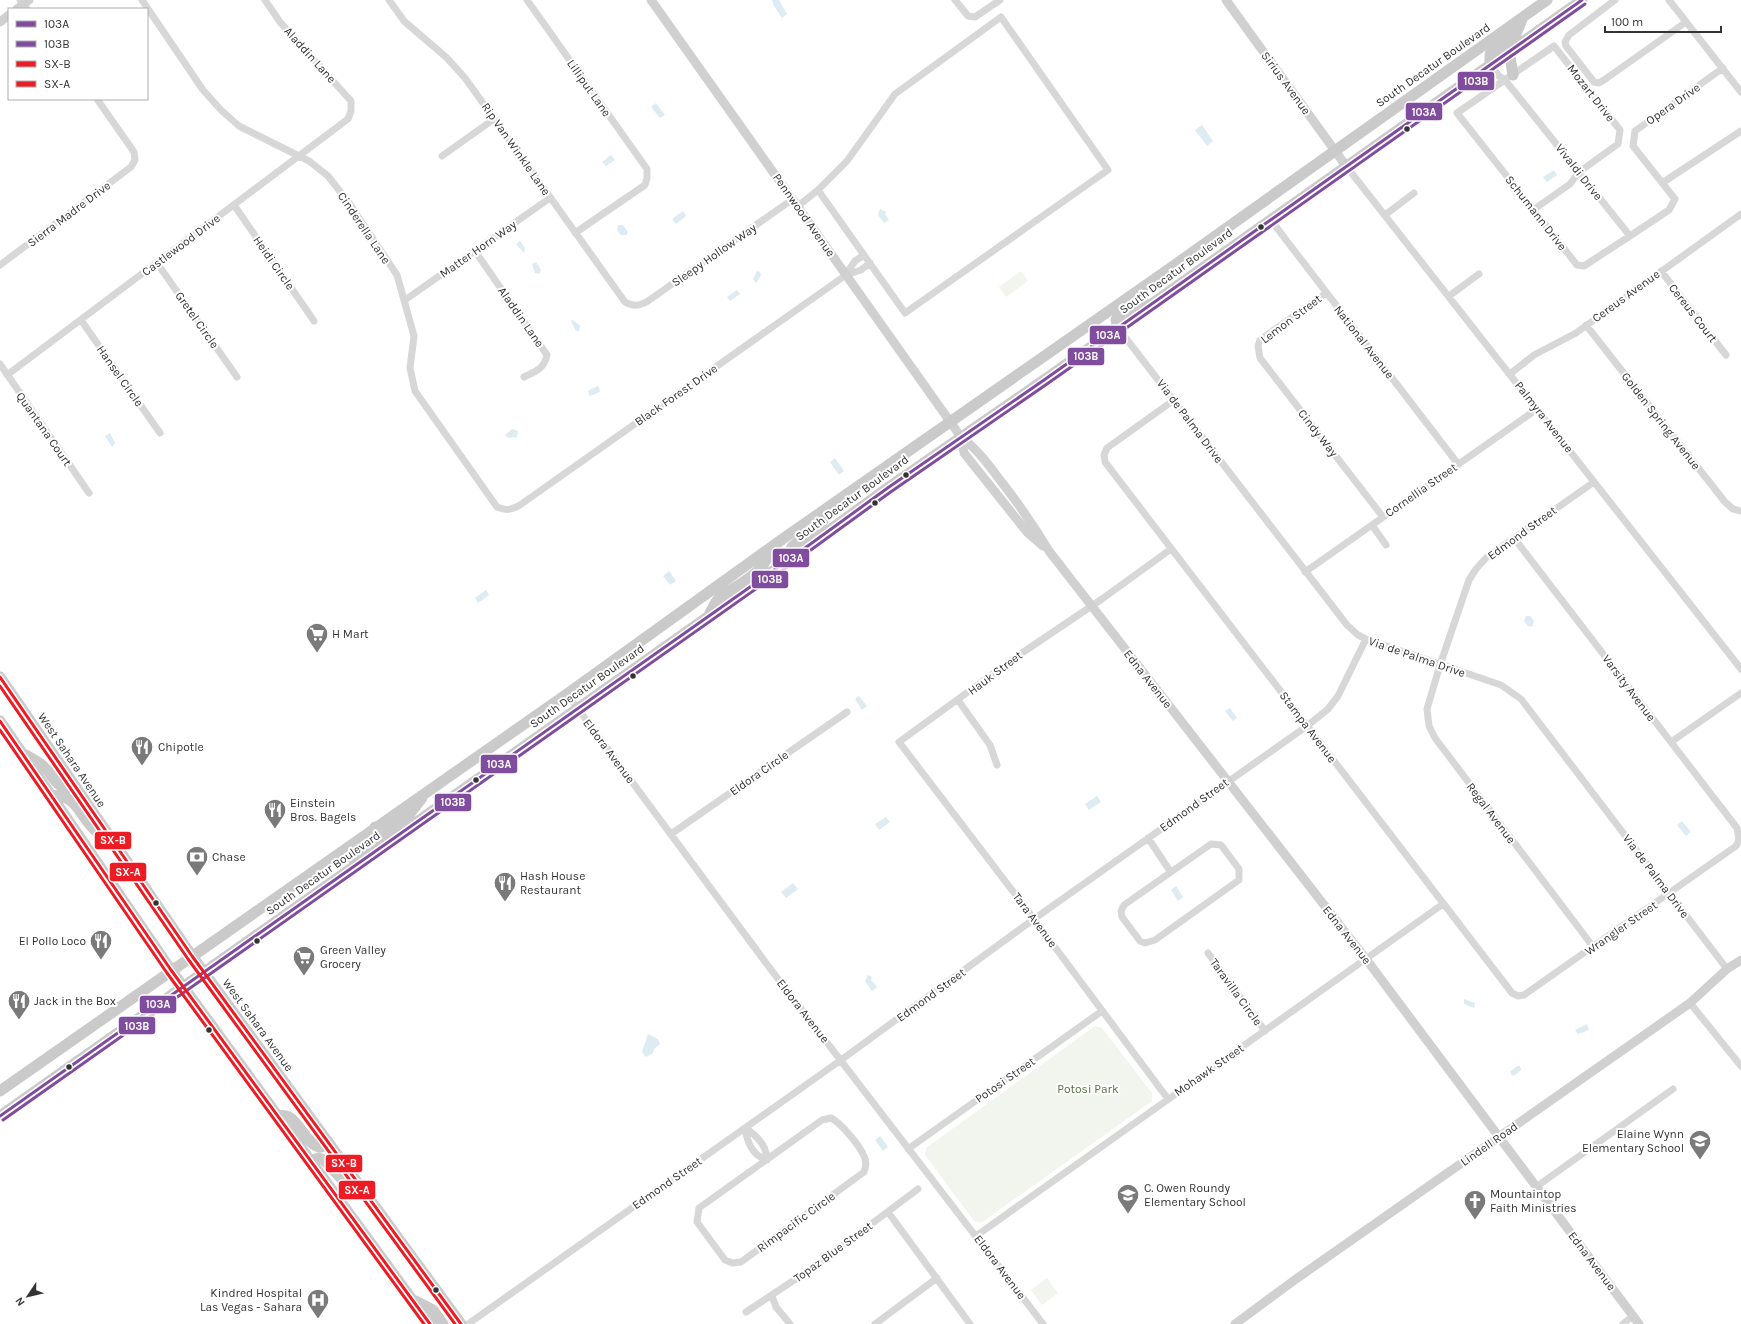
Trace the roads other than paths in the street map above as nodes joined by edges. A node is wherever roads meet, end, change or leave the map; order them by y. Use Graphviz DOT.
graph roads {
  1 [pos="265,0"];
  2 [pos="389,0"];
  3 [pos="527,0"];
  4 [pos="652,0"];
  5 [pos="955,0"];
  6 [pos="1000,0"];
  7 [pos="1226,0"];
  8 [pos="1547,0"];
  9 [pos="1571,0"];
  10 [pos="1582,0"];
  11 [pos="1615,0"];
  12 [pos="1669,0"];
  13 [pos="148,9"];
  14 [pos="8,16"];
  15 [pos="1523,17"];
  16 [pos="1554,20"];
  17 [pos="0,22"];
  18 [pos="1686,22"];
  19 [pos="1509,51"];
  20 [pos="1490,64"];
  21 [pos="1723,68"];
  22 [pos="1509,80"];
  23 [pos="1741,92"];
  24 [pos="98,100"];
  25 [pos="351,111"];
  26 [pos="494,119"];
  27 [pos="1741,131"];
  28 [pos="1334,150"];
  29 [pos="300,156"];
  30 [pos="442,156"];
  31 [pos="1346,166"];
  32 [pos="1579,172"];
  33 [pos="1662,183"];
  34 [pos="818,190"];
  35 [pos="1414,193"];
  36 [pos="550,198"];
  37 [pos="795,202"];
  38 [pos="234,205"];
  39 [pos="1533,210"];
  40 [pos="1385,215"];
  41 [pos="1740,217"];
  42 [pos="1270,219"];
  43 [pos="575,233"];
  44 [pos="1630,236"];
  45 [pos="475,251"];
  46 [pos="864,255"];
  47 [pos="157,263"];
  48 [pos="870,263"];
  49 [pos="0,265"];
  50 [pos="1660,271"];
  51 [pos="1479,274"];
  52 [pos="846,275"];
  53 [pos="1155,279"];
  54 [pos="1326,293"];
  55 [pos="1449,296"];
  56 [pos="405,300"];
  57 [pos="632,306"];
  58 [pos="81,320"];
  59 [pos="314,321"];
  60 [pos="1586,325"];
  61 [pos="1118,328"];
  62 [pos="1258,346"];
  63 [pos="1726,355"];
  64 [pos="0,364"];
  65 [pos="1510,374"];
  66 [pos="7,375"];
  67 [pos="524,377"];
  68 [pos="238,378"];
  69 [pos="1174,400"];
  70 [pos="1537,408"];
  71 [pos="956,429"];
  72 [pos="160,433"];
  73 [pos="1458,464"];
  74 [pos="1594,482"];
  75 [pos="89,493"];
  76 [pos="830,507"];
  77 [pos="504,510"];
  78 [pos="1741,511"];
  79 [pos="1383,517"];
  80 [pos="1372,525"];
  81 [pos="1514,538"];
  82 [pos="1386,545"];
  83 [pos="770,548"];
  84 [pos="1171,549"];
  85 [pos="792,558"];
  86 [pos="1306,572"];
  87 [pos="1091,606"];
  88 [pos="709,616"];
  89 [pos="1366,639"];
  90 [pos="1440,665"];
  91 [pos="1741,669"];
  92 [pos="0,677"];
  93 [pos="1741,693"];
  94 [pos="567,694"];
  95 [pos="958,700"];
  96 [pos="578,708"];
  97 [pos="847,712"];
  98 [pos="0,721"];
  99 [pos="1307,726"];
  100 [pos="899,742"];
  101 [pos="1671,742"];
  102 [pos="22,752"];
  103 [pos="473,759"];
  104 [pos="997,765"];
  105 [pos="486,773"];
  106 [pos="1227,781"];
  107 [pos="76,788"];
  108 [pos="429,790"];
  109 [pos="52,795"];
  110 [pos="375,827"];
  111 [pos="671,834"];
  112 [pos="1148,838"];
  113 [pos="1739,840"];
  114 [pos="389,842"];
  115 [pos="116,846"];
  116 [pos="1170,871"];
  117 [pos="332,882"];
  118 [pos="1670,894"];
  119 [pos="1443,904"];
  120 [pos="1034,919"];
  121 [pos="1594,948"];
  122 [pos="1208,953"];
  123 [pos="192,956"];
  124 [pos="1366,959"];
  125 [pos="1741,960"];
  126 [pos="1727,969"];
  127 [pos="171,970"];
  128 [pos="204,973"];
  129 [pos="184,987"];
  130 [pos="1518,996"];
  131 [pos="1690,1003"];
  132 [pos="1102,1011"];
  133 [pos="1265,1031"];
  134 [pos="841,1060"];
  135 [pos="1741,1066"];
  136 [pos="1673,1089"];
  137 [pos="0,1091"];
  138 [pos="1168,1099"];
  139 [pos="277,1115"];
  140 [pos="0,1116"];
  141 [pos="745,1128"];
  142 [pos="1498,1138"];
  143 [pos="329,1143"];
  144 [pos="908,1149"];
  145 [pos="767,1160"];
  146 [pos="310,1161"];
  147 [pos="1536,1188"];
  148 [pos="918,1189"];
  149 [pos="365,1193"];
  150 [pos="888,1212"];
  151 [pos="976,1236"];
  152 [pos="937,1278"];
  153 [pos="772,1296"];
  154 [pos="412,1299"];
  155 [pos="746,1312"];
  156 [pos="1634,1316"];
  157 [pos="430,1324"];
  158 [pos="443,1324"];
  159 [pos="461,1324"];
  160 [pos="468,1324"];
  161 [pos="790,1324"];
  162 [pos="875,1324"];
  163 [pos="970,1324"];
  164 [pos="1043,1324"];
  165 [pos="1235,1324"];
  166 [pos="1623,1324"];
  167 [pos="1639,1324"];
  1 -- 25 [label="street, Aladdin Lane"];
  2 -- 26 [label="street, Rip Van Winkle Lane"];
  3 -- 43 [label="street, Lilliput Lane"];
  4 -- 37 [label="street, Pennwood Avenue"];
  5 -- 6 [label="street"];
  7 -- 28 [label="street, Sirius Avenue"];
  8 -- 15 [label="main road, South Decatur Boulevard"];
  9 -- 16 [label="main road"];
  10 -- 16 [label="main road, South Decatur Boulevard"];
  11 -- 18 [label="street"];
  12 -- 18 [label="street"];
  13 -- 29 [label="street, Cinderella Lane"];
  14 -- 17 [label="street"];
  15 -- 20 [label="main road"];
  15 -- 28 [label="main road, South Decatur Boulevard"];
  16 -- 19 [label="main road, South Decatur Boulevard"];
  18 -- 21 [label="street"];
  19 -- 20 [label="main road, South Decatur Boulevard"];
  19 -- 22 [label="main road"];
  20 -- 22 [label="street, Vivaldi Drive"];
  20 -- 31 [label="main road, South Decatur Boulevard"];
  21 -- 23 [label="street"];
  21 -- 33 [label="street, Opera Drive"];
  22 -- 32 [label="street, Vivaldi Drive"];
  22 -- 32 [label="street, Mozart Drive"];
  22 -- 39 [label="street, Schumann Drive"];
  24 -- 49 [label="street, Sierra Madre Drive"];
  25 -- 29 [label="street, Castlewood Drive"];
  26 -- 30 [label="street"];
  26 -- 36 [label="street, Rip Van Winkle Lane"];
  27 -- 33 [label="street"];
  28 -- 31 [label="street, Sirius Avenue"];
  28 -- 53 [label="main road, South Decatur Boulevard"];
  29 -- 38 [label="street, Castlewood Drive"];
  29 -- 56 [label="street, Cinderella Lane"];
  31 -- 40 [label="street, Palmyra Avenue"];
  31 -- 42 [label="main road, South Decatur Boulevard"];
  32 -- 39 [label="street, Mozart Drive"];
  32 -- 44 [label="street, Vivaldi Drive"];
  33 -- 44 [label="street"];
  34 -- 37 [label="street, Sleepy Hollow Way"];
  34 -- 46 [label="street"];
  34 -- 48 [label="street, Sleepy Hollow Way"];
  35 -- 40 [label="street"];
  36 -- 43 [label="street, Rip Van Winkle Lane"];
  36 -- 45 [label="street, Matter Horn Way"];
  37 -- 52 [label="street, Pennwood Avenue"];
  37 -- 57 [label="street, Sleepy Hollow Way"];
  38 -- 47 [label="street, Castlewood Drive"];
  38 -- 59 [label="street, Heidi Circle"];
  39 -- 44 [label="street, Schumann Drive"];
  40 -- 55 [label="street, Palmyra Avenue"];
  41 -- 50 [label="street, Cereus Avenue"];
  42 -- 54 [label="street, National Avenue"];
  42 -- 61 [label="main road, South Decatur Boulevard"];
  43 -- 57 [label="street, Rip Van Winkle Lane"];
  45 -- 56 [label="street, Matter Horn Way"];
  45 -- 67 [label="street, Aladdin Lane"];
  46 -- 48 [label="street"];
  46 -- 52 [label="street"];
  47 -- 58 [label="street, Castlewood Drive"];
  47 -- 68 [label="street, Gretel Circle"];
  48 -- 52 [label="street"];
  50 -- 60 [label="street, Cereus Avenue"];
  50 -- 63 [label="street, Cereus Court"];
  51 -- 55 [label="street"];
  52 -- 71 [label="street, Pennwood Avenue"];
  52 -- 77 [label="street, Black Forest Drive"];
  53 -- 61 [label="main road"];
  53 -- 71 [label="main road, South Decatur Boulevard"];
  54 -- 62 [label="street, Lemon Street"];
  54 -- 73 [label="street, National Avenue"];
  55 -- 65 [label="street, Palmyra Avenue"];
  56 -- 77 [label="street, Cinderella Lane"];
  58 -- 66 [label="street, Castlewood Drive"];
  58 -- 72 [label="street, Hansel Circle"];
  60 -- 65 [label="street, Cereus Avenue"];
  60 -- 78 [label="street, Golden Spring Avenue"];
  61 -- 69 [label="street, Via de Palma Drive"];
  61 -- 71 [label="main road, South Decatur Boulevard"];
  62 -- 79 [label="street, Cindy Way"];
  64 -- 66 [label="street, Quantana Court"];
  65 -- 70 [label="street, Palmyra Avenue"];
  66 -- 75 [label="street, Quantana Court"];
  69 -- 84 [label="street, Stampa Avenue"];
  69 -- 86 [label="street, Via de Palma Drive"];
  70 -- 73 [label="street, Cornellia Street"];
  70 -- 74 [label="street, Palmyra Avenue"];
  71 -- 76 [label="main road, South Decatur Boulevard"];
  71 -- 85 [label="main road, South Decatur Boulevard"];
  71 -- 87 [label="street, Edna Avenue"];
  73 -- 79 [label="street, Cornellia Street"];
  74 -- 81 [label="street, Edmond Street"];
  74 -- 91 [label="street, Palmyra Avenue"];
  76 -- 83 [label="main road, South Decatur Boulevard"];
  76 -- 85 [label="main road"];
  79 -- 80 [label="street, Cornellia Street"];
  80 -- 82 [label="street"];
  80 -- 86 [label="street, Cornellia Street"];
  81 -- 90 [label="street, Edmond Street"];
  81 -- 101 [label="street, Varsity Avenue"];
  83 -- 88 [label="main road"];
  83 -- 94 [label="main road, South Decatur Boulevard"];
  84 -- 87 [label="street, Hauk Street"];
  84 -- 99 [label="street, Stampa Avenue"];
  85 -- 88 [label="main road, South Decatur Boulevard"];
  86 -- 89 [label="street, Via de Palma Drive"];
  87 -- 95 [label="street, Hauk Street"];
  87 -- 106 [label="street, Edna Avenue"];
  88 -- 96 [label="main road, South Decatur Boulevard"];
  89 -- 90 [label="street, Via de Palma Drive"];
  89 -- 99 [label="street, Edmond Street"];
  90 -- 118 [label="street, Via de Palma Drive"];
  90 -- 121 [label="street, Regal Avenue"];
  92 -- 107 [label="main road, West Sahara Avenue"];
  93 -- 101 [label="street"];
  94 -- 96 [label="street, Eldora Avenue"];
  94 -- 103 [label="main road, South Decatur Boulevard"];
  95 -- 100 [label="street, Hauk Street"];
  95 -- 104 [label="street"];
  96 -- 105 [label="main road, South Decatur Boulevard"];
  96 -- 111 [label="street, Eldora Avenue"];
  97 -- 111 [label="street, Eldora Circle"];
  98 -- 102 [label="main road"];
  99 -- 106 [label="street, Edmond Street"];
  99 -- 119 [label="street, Stampa Avenue"];
  100 -- 120 [label="street, Tara Avenue"];
  101 -- 113 [label="street, Varsity Avenue"];
  102 -- 107 [label="main road"];
  102 -- 109 [label="main road"];
  103 -- 105 [label="main road"];
  103 -- 108 [label="main road, South Decatur Boulevard"];
  105 -- 114 [label="main road, South Decatur Boulevard"];
  106 -- 112 [label="street, Edmond Street"];
  106 -- 124 [label="street, Edna Avenue"];
  107 -- 115 [label="main road, West Sahara Avenue"];
  108 -- 110 [label="main road, South Decatur Boulevard"];
  108 -- 114 [label="main road"];
  109 -- 115 [label="main road"];
  109 -- 127 [label="main road"];
  110 -- 117 [label="main road"];
  110 -- 123 [label="main road, South Decatur Boulevard"];
  111 -- 134 [label="street, Eldora Avenue"];
  112 -- 116 [label="street"];
  112 -- 120 [label="street, Edmond Street"];
  113 -- 118 [label="street, Wrangler Street"];
  114 -- 117 [label="main road, South Decatur Boulevard"];
  115 -- 123 [label="main road, West Sahara Avenue"];
  116 -- 116 [label="street"];
  117 -- 128 [label="main road, South Decatur Boulevard"];
  118 -- 121 [label="street, Wrangler Street"];
  118 -- 126 [label="street, Via de Palma Drive"];
  119 -- 124 [label="street, Mohawk Street"];
  119 -- 130 [label="street, Stampa Avenue"];
  120 -- 132 [label="street, Tara Avenue"];
  120 -- 134 [label="street, Edmond Street"];
  121 -- 130 [label="street, Wrangler Street"];
  122 -- 133 [label="street, Taravilla Circle"];
  123 -- 127 [label="main road, South Decatur Boulevard"];
  123 -- 128 [label="main road, West Sahara Avenue"];
  124 -- 133 [label="street, Mohawk Street"];
  124 -- 142 [label="street, Edna Avenue"];
  125 -- 126 [label="street, Lindell Road"];
  126 -- 131 [label="street, Lindell Road"];
  127 -- 129 [label="main road"];
  127 -- 137 [label="main road, South Decatur Boulevard"];
  128 -- 129 [label="main road, South Decatur Boulevard"];
  128 -- 143 [label="main road, West Sahara Avenue"];
  129 -- 139 [label="main road"];
  129 -- 140 [label="main road, South Decatur Boulevard"];
  131 -- 135 [label="street"];
  131 -- 142 [label="street, Lindell Road"];
  132 -- 138 [label="street, Tara Avenue"];
  132 -- 144 [label="street, Potosi Street"];
  133 -- 138 [label="street, Mohawk Street"];
  134 -- 141 [label="street, Edmond Street"];
  134 -- 144 [label="street, Eldora Avenue"];
  136 -- 147 [label="street"];
  138 -- 151 [label="street, Mohawk Street"];
  139 -- 143 [label="main road"];
  139 -- 146 [label="main road"];
  141 -- 145 [label="street"];
  141 -- 160 [label="street, Edmond Street"];
  142 -- 147 [label="street, Edna Avenue"];
  142 -- 165 [label="street, Lindell Road"];
  143 -- 149 [label="main road, West Sahara Avenue"];
  144 -- 151 [label="street, Eldora Avenue"];
  145 -- 145 [label="street, Rimpacific Circle"];
  146 -- 149 [label="main road"];
  146 -- 154 [label="main road"];
  147 -- 156 [label="street, Edna Avenue"];
  148 -- 150 [label="street, Topaz Blue Street"];
  149 -- 159 [label="main road, West Sahara Avenue"];
  150 -- 152 [label="street"];
  150 -- 153 [label="street, Topaz Blue Street"];
  151 -- 164 [label="street, Eldora Avenue"];
  152 -- 162 [label="street"];
  152 -- 163 [label="street"];
  153 -- 155 [label="street, Topaz Blue Street"];
  153 -- 161 [label="street"];
  154 -- 157 [label="main road"];
  154 -- 158 [label="main road"];
  156 -- 166 [label="street"];
  156 -- 167 [label="street, Edna Avenue"];
}
